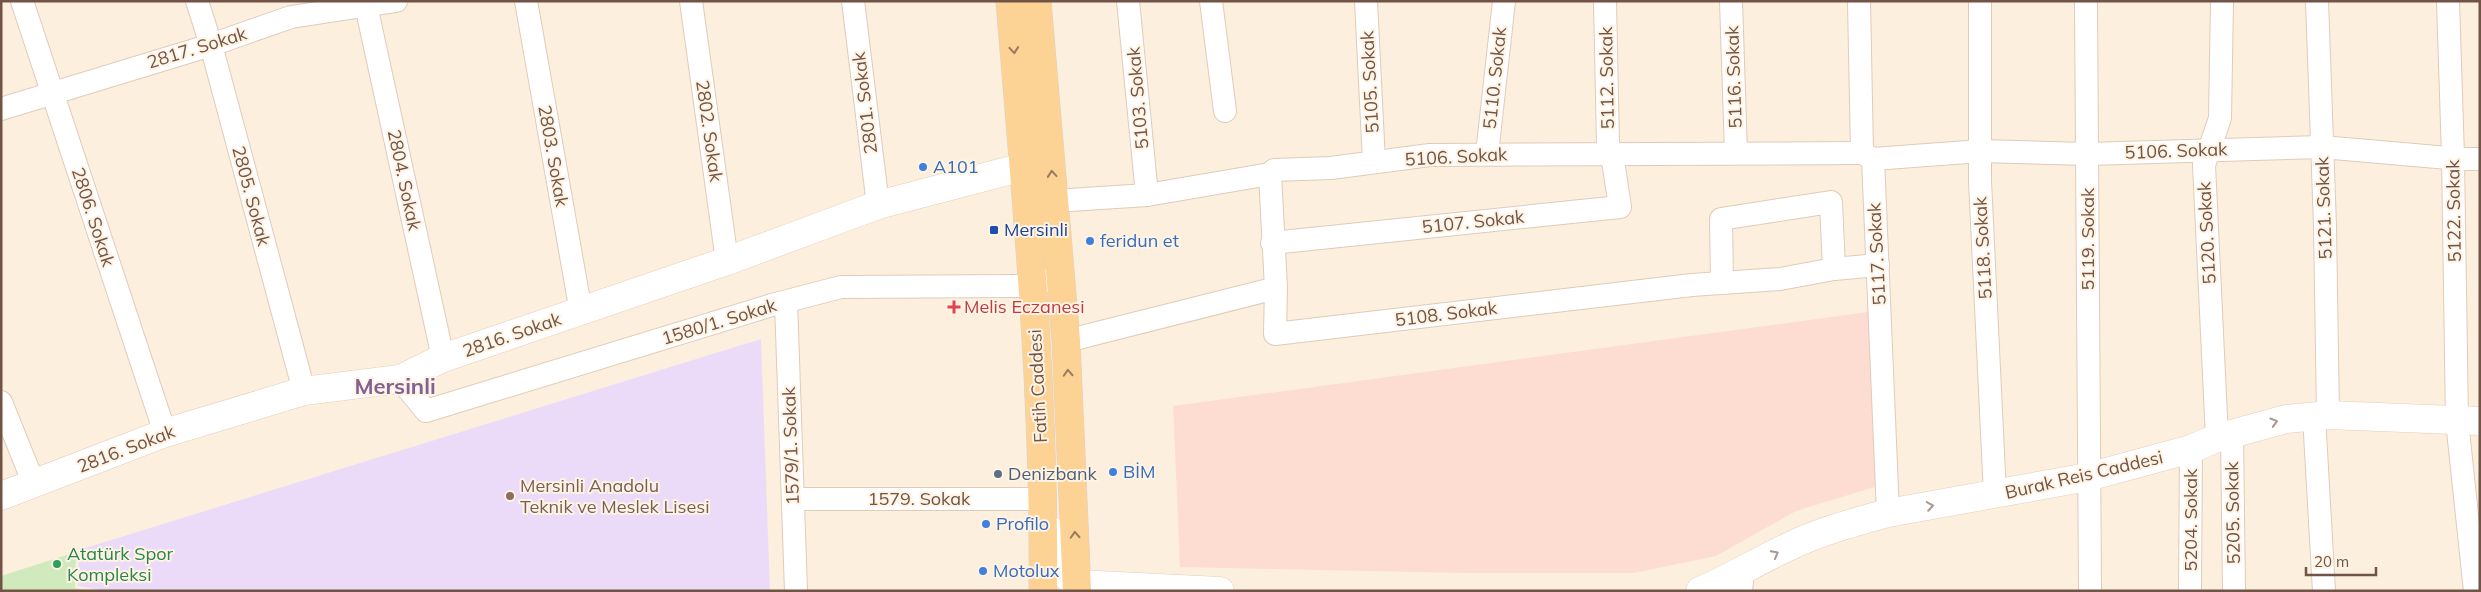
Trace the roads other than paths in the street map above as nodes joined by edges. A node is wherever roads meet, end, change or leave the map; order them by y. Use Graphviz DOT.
graph roads {
  1 [pos="22,1"];
  2 [pos="197,1"];
  3 [pos="396,1"];
  4 [pos="526,1"];
  5 [pos="691,1"];
  6 [pos="853,1"];
  7 [pos="1010,1"];
  8 [pos="1037,1"];
  9 [pos="1128,1"];
  10 [pos="1210,1"];
  11 [pos="1366,1"];
  12 [pos="1504,1"];
  13 [pos="1605,1"];
  14 [pos="1731,1"];
  15 [pos="1859,1"];
  16 [pos="1980,1"];
  17 [pos="2086,1"];
  18 [pos="2222,1"];
  19 [pos="2317,1"];
  20 [pos="2448,1"];
  21 [pos="366,4"];
  22 [pos="211,45"];
  23 [pos="52,92"];
  24 [pos="1,109"];
  25 [pos="1225,112"];
  26 [pos="2322,148"];
  27 [pos="2209,149"];
  28 [pos="1981,151"];
  29 [pos="1736,153"];
  30 [pos="1487,154"];
  31 [pos="1612,154"];
  32 [pos="2088,154"];
  33 [pos="1868,156"];
  34 [pos="2453,157"];
  35 [pos="2480,159"];
  36 [pos="1374,162"];
  37 [pos="1023,167"];
  38 [pos="1270,174"];
  39 [pos="1147,196"];
  40 [pos="1054,200"];
  41 [pos="878,205"];
  42 [pos="1272,243"];
  43 [pos="727,260"];
  44 [pos="1878,265"];
  45 [pos="1834,269"];
  46 [pos="1059,275"];
  47 [pos="1722,283"];
  48 [pos="1033,286"];
  49 [pos="1276,288"];
  50 [pos="786,302"];
  51 [pos="581,312"];
  52 [pos="1066,341"];
  53 [pos="443,358"];
  54 [pos="400,379"];
  55 [pos="304,391"];
  56 [pos="1,402"];
  57 [pos="2321,415"];
  58 [pos="2468,421"];
  59 [pos="165,433"];
  60 [pos="2224,436"];
  61 [pos="2191,450"];
  62 [pos="2088,477"];
  63 [pos="34,484"];
  64 [pos="1995,495"];
  65 [pos="1,496"];
  66 [pos="793,499"];
  67 [pos="1044,499"];
  68 [pos="1888,513"];
  69 [pos="1742,581"];
  70 [pos="1077,587"];
  71 [pos="796,591"];
  72 [pos="1043,591"];
  73 [pos="1220,591"];
  74 [pos="1700,591"];
  75 [pos="2090,591"];
  76 [pos="2190,591"];
  77 [pos="2234,591"];
  78 [pos="2324,591"];
  79 [pos="2475,591"];
  1 -- 23 [label="street, 2806. Sokak"];
  2 -- 22 [label="street, 2805. Sokak"];
  3 -- 21 [label="street, 2817. Sokak"];
  4 -- 51 [label="street, 2803. Sokak"];
  5 -- 43 [label="street, 2802. Sokak"];
  6 -- 41 [label="street, 2801. Sokak"];
  7 -- 37 [label="main road, Fatih Caddesi, one-way"];
  40 -- 8 [label="main road, one-way"];
  9 -- 39 [label="street, 5103. Sokak"];
  10 -- 25 [label="street"];
  11 -- 36 [label="street, 5105. Sokak"];
  12 -- 30 [label="street, 5110. Sokak"];
  13 -- 31 [label="street, 5112. Sokak"];
  14 -- 29 [label="street, 5116. Sokak"];
  15 -- 33 [label="street, 5117. Sokak"];
  16 -- 28 [label="street, 5118. Sokak"];
  17 -- 32 [label="street, 5119. Sokak"];
  18 -- 27 [label="street, 5120. Sokak"];
  19 -- 26 [label="street, 5121. Sokak"];
  20 -- 34 [label="street, 5122. Sokak"];
  21 -- 22 [label="street, 2817. Sokak"];
  21 -- 53 [label="street, 2804. Sokak"];
  22 -- 23 [label="street, 2817. Sokak"];
  22 -- 55 [label="street, 2805. Sokak"];
  23 -- 24 [label="street, 2817. Sokak"];
  23 -- 59 [label="street, 2806. Sokak"];
  26 -- 27 [label="street, 5106. Sokak"];
  26 -- 34 [label="street, 5106. Sokak"];
  26 -- 57 [label="street, 5121. Sokak"];
  27 -- 32 [label="street, 5106. Sokak"];
  27 -- 60 [label="street, 5120. Sokak"];
  28 -- 32 [label="street, 5106. Sokak"];
  28 -- 33 [label="street, 5106. Sokak"];
  28 -- 64 [label="street, 5118. Sokak"];
  29 -- 31 [label="street, 5106. Sokak"];
  29 -- 33 [label="street, 5106. Sokak"];
  30 -- 31 [label="street, 5106. Sokak"];
  30 -- 36 [label="street, 5106. Sokak"];
  31 -- 42 [label="street, 5107. Sokak"];
  32 -- 62 [label="street, 5119. Sokak"];
  33 -- 44 [label="street, 5117. Sokak"];
  34 -- 35 [label="street, 5106. Sokak"];
  34 -- 58 [label="street, 5122. Sokak"];
  36 -- 38 [label="street, 5106. Sokak"];
  37 -- 41 [label="street, 2816. Sokak"];
  37 -- 48 [label="main road, Fatih Caddesi"];
  38 -- 39 [label="street, 5106. Sokak"];
  38 -- 42 [label="street"];
  39 -- 40 [label="street, 5106. Sokak"];
  40 -- 46 [label="main road"];
  41 -- 43 [label="street, 2816. Sokak"];
  42 -- 49 [label="street"];
  43 -- 51 [label="street, 2816. Sokak"];
  44 -- 45 [label="street, 5108. Sokak"];
  44 -- 68 [label="street, 5117. Sokak"];
  45 -- 47 [label="street, 5108. Sokak"];
  45 -- 47 [label="street"];
  46 -- 48 [label="street, 1580/1. Sokak"];
  46 -- 52 [label="main road"];
  47 -- 49 [label="street, 5108. Sokak"];
  48 -- 50 [label="street, 1580/1. Sokak"];
  48 -- 67 [label="main road, Fatih Caddesi"];
  49 -- 52 [label="street"];
  50 -- 54 [label="street, 1580/1. Sokak"];
  50 -- 66 [label="street, 1579/1. Sokak"];
  51 -- 53 [label="street, 2816. Sokak"];
  70 -- 52 [label="main road, one-way"];
  53 -- 54 [label="street, 2816. Sokak"];
  54 -- 55 [label="street, 2816. Sokak"];
  55 -- 59 [label="street, 2816. Sokak"];
  56 -- 63 [label="street"];
  57 -- 58 [label="street, Burak Reis Caddesi"];
  60 -- 57 [label="street, Burak Reis Caddesi, one-way"];
  57 -- 78 [label="street, 5121. Sokak"];
  58 -- 79 [label="street, 5122. Sokak"];
  59 -- 63 [label="street, 2816. Sokak"];
  60 -- 61 [label="street, Burak Reis Caddesi"];
  60 -- 77 [label="street, 5205. Sokak"];
  61 -- 62 [label="street, Burak Reis Caddesi"];
  61 -- 76 [label="street, 5204. Sokak"];
  62 -- 64 [label="street, Burak Reis Caddesi"];
  62 -- 75 [label="street, 5119. Sokak"];
  63 -- 65 [label="street, 2816. Sokak"];
  68 -- 64 [label="street, Burak Reis Caddesi, one-way"];
  66 -- 67 [label="street, 1579. Sokak"];
  66 -- 71 [label="street, 1579/1. Sokak"];
  67 -- 70 [label="street"];
  67 -- 72 [label="main road, Fatih Caddesi"];
  69 -- 68 [label="street, Burak Reis Caddesi, one-way"];
  69 -- 74 [label="street, Burak Reis Caddesi"];
  70 -- 73 [label="street"];
}
